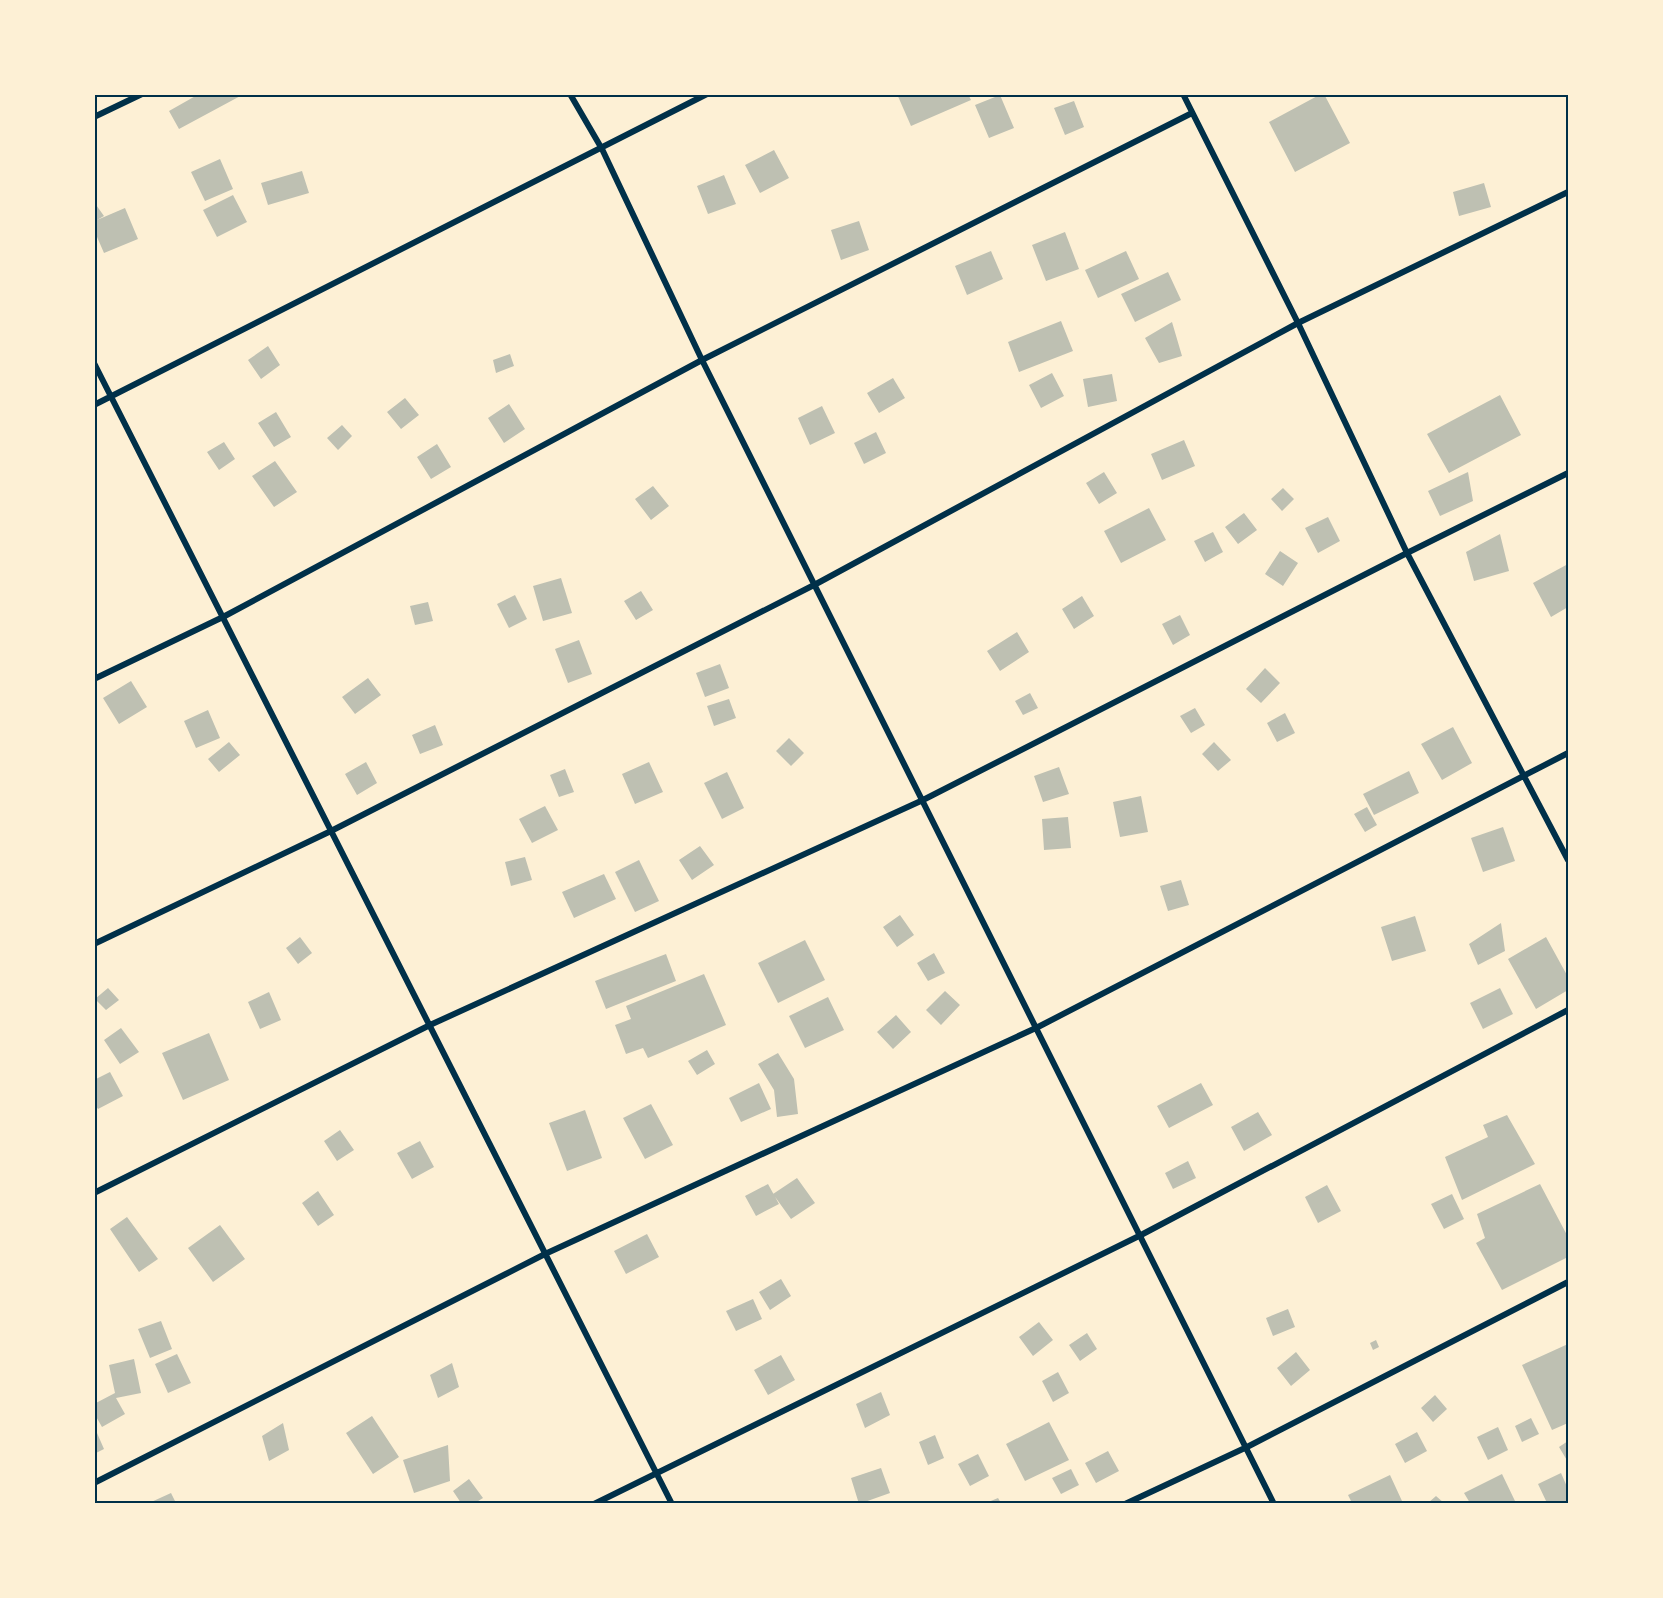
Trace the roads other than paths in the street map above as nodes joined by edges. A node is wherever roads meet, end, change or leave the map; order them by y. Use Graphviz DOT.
graph roads {
  1 [pos="142,94"];
  2 [pos="570,94"];
  3 [pos="707,94"];
  4 [pos="1183,94"];
  5 [pos="1192,113"];
  6 [pos="94,117"];
  7 [pos="602,149"];
  8 [pos="1569,192"];
  9 [pos="1298,323"];
  10 [pos="702,360"];
  11 [pos="94,363"];
  12 [pos="111,397"];
  13 [pos="94,405"];
  14 [pos="1569,473"];
  15 [pos="1407,553"];
  16 [pos="816,584"];
  17 [pos="223,617"];
  18 [pos="94,679"];
  19 [pos="1569,753"];
  20 [pos="1525,775"];
  21 [pos="922,800"];
  22 [pos="331,831"];
  23 [pos="1569,860"];
  24 [pos="94,944"];
  25 [pos="1569,1010"];
  26 [pos="430,1025"];
  27 [pos="1038,1027"];
  28 [pos="94,1193"];
  29 [pos="1141,1235"];
  30 [pos="545,1254"];
  31 [pos="1569,1282"];
  32 [pos="1247,1447"];
  33 [pos="657,1473"];
  34 [pos="94,1483"];
  35 [pos="594,1503"];
  36 [pos="672,1503"];
  37 [pos="1125,1503"];
  38 [pos="1275,1503"];
  1 -- 6 [label="street"];
  2 -- 7 [label="street"];
  3 -- 7 [label="street"];
  4 -- 5 [label="street"];
  5 -- 9 [label="street"];
  5 -- 10 [label="street"];
  7 -- 10 [label="street"];
  7 -- 12 [label="street"];
  8 -- 9 [label="street"];
  9 -- 15 [label="street"];
  9 -- 16 [label="street"];
  10 -- 16 [label="street"];
  10 -- 17 [label="street"];
  11 -- 12 [label="street"];
  12 -- 13 [label="street"];
  12 -- 17 [label="street"];
  14 -- 15 [label="street"];
  15 -- 20 [label="street"];
  15 -- 21 [label="street"];
  16 -- 21 [label="street"];
  16 -- 22 [label="street"];
  17 -- 18 [label="street"];
  17 -- 22 [label="street"];
  19 -- 20 [label="street"];
  20 -- 23 [label="street"];
  20 -- 27 [label="street"];
  21 -- 26 [label="street"];
  21 -- 27 [label="street"];
  22 -- 24 [label="street"];
  22 -- 26 [label="street"];
  25 -- 29 [label="street"];
  26 -- 28 [label="street"];
  26 -- 30 [label="street"];
  27 -- 29 [label="street"];
  27 -- 30 [label="street"];
  29 -- 32 [label="street"];
  29 -- 33 [label="street"];
  30 -- 33 [label="street"];
  30 -- 34 [label="street"];
  31 -- 32 [label="street"];
  32 -- 37 [label="street"];
  32 -- 38 [label="street"];
  33 -- 35 [label="street"];
  33 -- 36 [label="street"];
}
